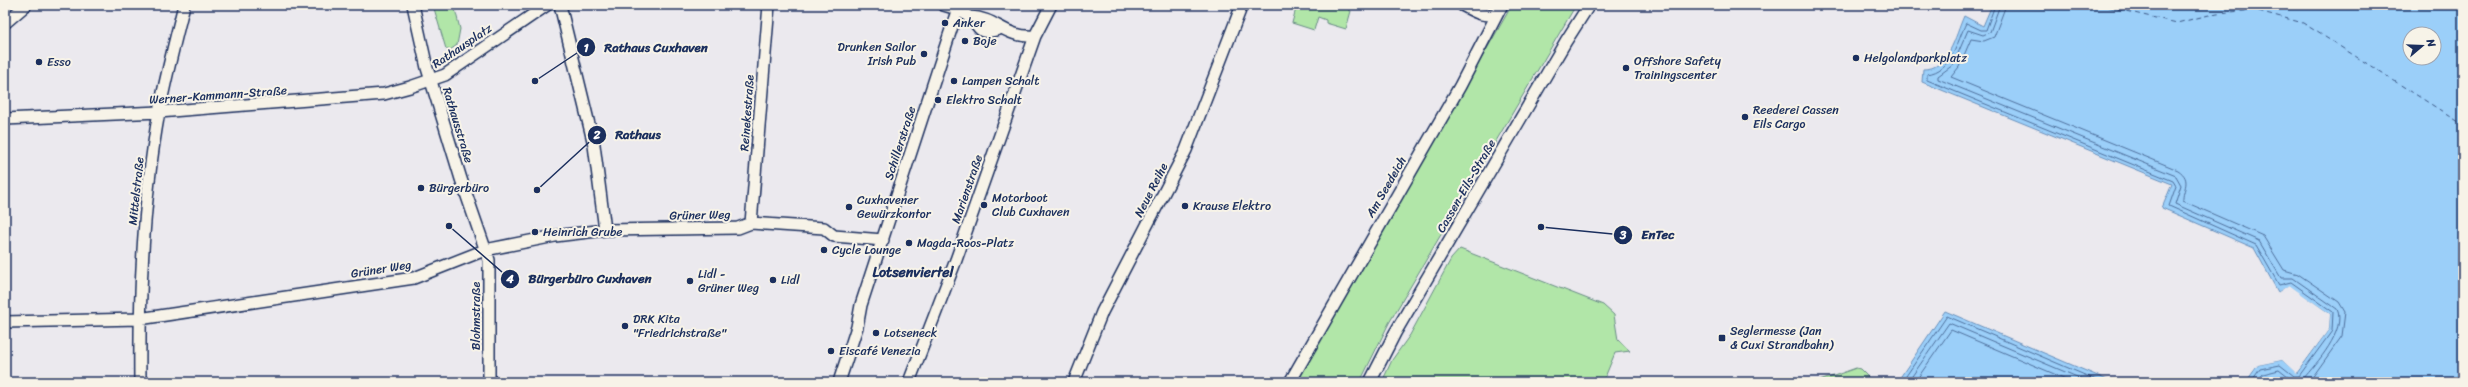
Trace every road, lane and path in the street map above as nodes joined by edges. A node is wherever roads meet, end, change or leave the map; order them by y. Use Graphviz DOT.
graph roads {
  1 [pos="26,5"];
  2 [pos="184,5"];
  3 [pos="413,5"];
  4 [pos="547,5"];
  5 [pos="560,5"];
  6 [pos="769,5"];
  7 [pos="943,5"];
  8 [pos="1052,5"];
  9 [pos="1242,5"];
  10 [pos="1462,5"];
  11 [pos="1589,5"];
  12 [pos="959,7"];
  13 [pos="1500,8"];
  14 [pos="5,23"];
  15 [pos="1035,36"];
  16 [pos="431,81"];
  17 [pos="159,112"];
  18 [pos="5,119"];
  19 [pos="751,223"];
  20 [pos="605,230"];
  21 [pos="883,240"];
  22 [pos="485,250"];
  23 [pos="139,319"];
  24 [pos="5,322"];
  25 [pos="140,382"];
  26 [pos="489,382"];
  27 [pos="839,382"];
  28 [pos="909,382"];
  29 [pos="1074,382"];
  30 [pos="1290,382"];
  31 [pos="1370,382"];
  1 -- 14 [label="street"];
  2 -- 17 [label="street, Mittelstraße"];
  3 -- 16 [label="street, Rathausstraße"];
  4 -- 16 [label="street, Rathausplatz"];
  5 -- 20 [label="street"];
  6 -- 19 [label="street, Reinekestraße"];
  7 -- 12 [label="street"];
  8 -- 15 [label="street, Marienstraße"];
  9 -- 29 [label="street, Neue Reihe"];
  10 -- 13 [label="street"];
  11 -- 31 [label="street, Cassen-Eils-Straße"];
  12 -- 15 [label="street"];
  12 -- 21 [label="street, Schillerstraße"];
  13 -- 30 [label="street, Am Seedeich"];
  15 -- 28 [label="street, Marienstraße"];
  16 -- 17 [label="street, Werner-Kammann-Straße"];
  16 -- 22 [label="street, Rathausstraße"];
  17 -- 18 [label="street, Werner-Kammann-Straße"];
  17 -- 23 [label="street, Mittelstraße"];
  19 -- 20 [label="street, Grüner Weg"];
  19 -- 21 [label="street, Grüner Weg"];
  20 -- 22 [label="street, Grüner Weg"];
  21 -- 27 [label="street, Schillerstraße"];
  22 -- 23 [label="street, Grüner Weg"];
  22 -- 26 [label="street, Blohmstraße"];
  23 -- 24 [label="street, Grüner Weg"];
  23 -- 25 [label="street, Mittelstraße"];
}
